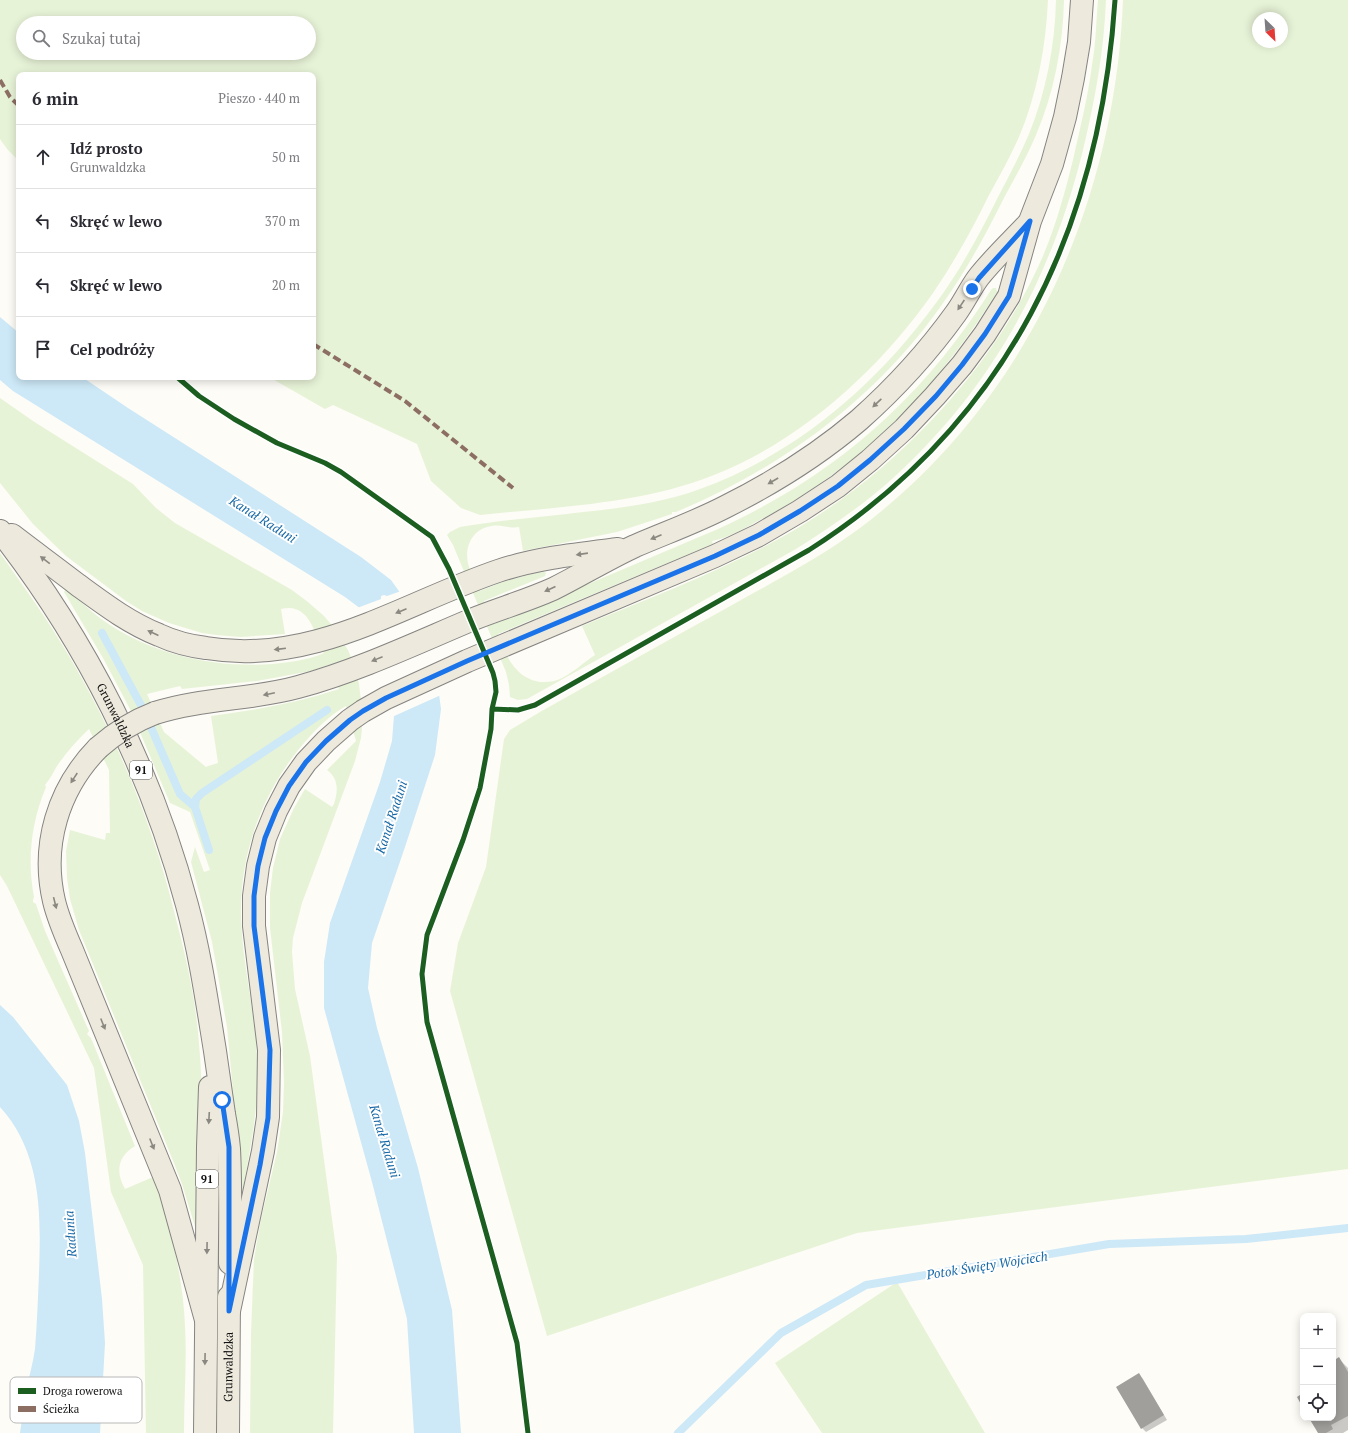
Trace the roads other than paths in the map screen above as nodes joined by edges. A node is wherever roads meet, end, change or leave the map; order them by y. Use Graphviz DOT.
graph roads {
  1 [pos="1082,0"];
  2 [pos="1030,221"];
  3 [pos="0,526"];
  4 [pos="0,531"];
  5 [pos="635,546"];
  6 [pos="213,1038"];
  7 [pos="229,1311"];
  8 [pos="206,1320"];
  9 [pos="205,1433"];
  10 [pos="228,1433"];
  1 -- 2 [label="main road"];
  2 -- 5 [label="main road, one-way"];
  2 -- 7 [label="main road"];
  5 -- 3 [label="main road, one-way"];
  4 -- 6 [label="main road, Grunwaldzka / 91"];
  5 -- 8 [label="main road, one-way, bridge"];
  6 -- 7 [label="main road, Grunwaldzka / 91"];
  6 -- 8 [label="main road, Grunwaldzka / 91, one-way"];
  7 -- 10 [label="main road, Grunwaldzka / 91"];
  8 -- 9 [label="main road, Grunwaldzka / 91, one-way"];
}
